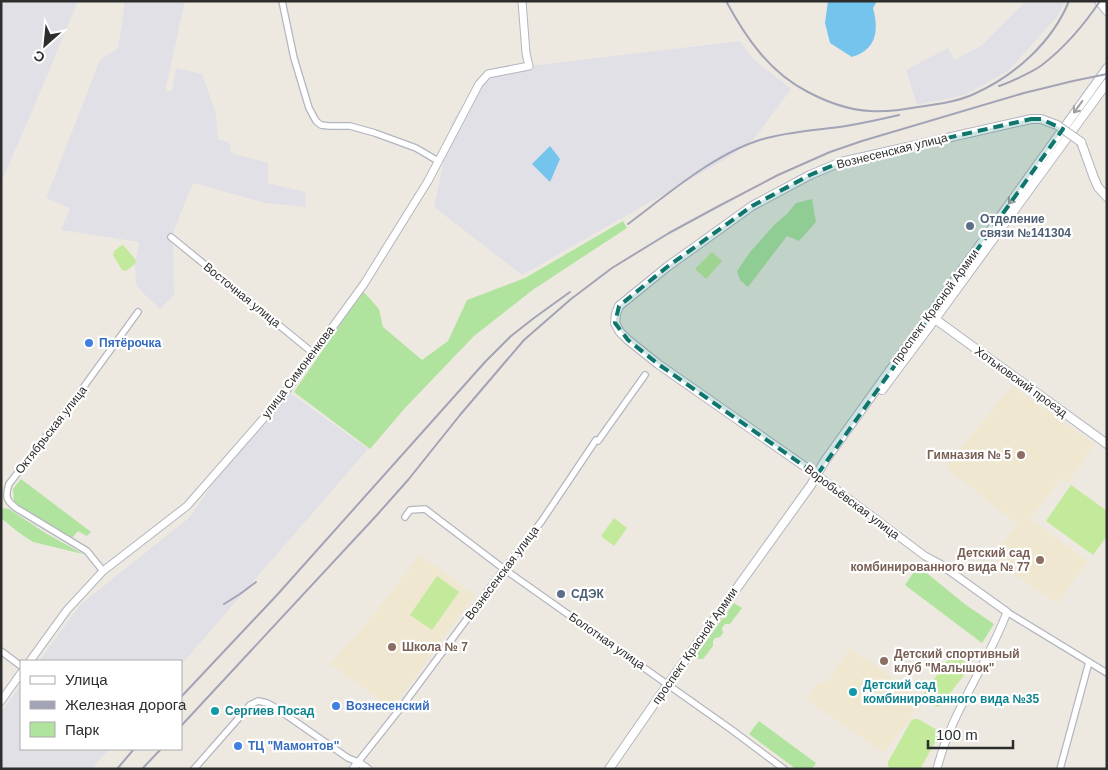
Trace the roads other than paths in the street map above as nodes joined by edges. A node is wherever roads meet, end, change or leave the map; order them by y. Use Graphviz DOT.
graph roads {
  1 [pos="282,1"];
  2 [pos="522,1"];
  3 [pos="1107,68"];
  4 [pos="1107,83"];
  5 [pos="438,162"];
  6 [pos="1107,197"];
  7 [pos="171,236"];
  8 [pos="138,312"];
  9 [pos="616,314"];
  10 [pos="936,320"];
  11 [pos="313,353"];
  12 [pos="645,375"];
  13 [pos="1107,444"];
  14 [pos="817,475"];
  15 [pos="405,517"];
  16 [pos="504,569"];
  17 [pos="103,571"];
  18 [pos="1007,612"];
  19 [pos="1,651"];
  20 [pos="31,660"];
  21 [pos="1089,662"];
  22 [pos="20,665"];
  23 [pos="1107,673"];
  24 [pos="20,674"];
  25 [pos="668,684"];
  26 [pos="1,701"];
  27 [pos="358,762"];
  28 [pos="194,769"];
  29 [pos="353,769"];
  30 [pos="368,769"];
  31 [pos="609,769"];
  32 [pos="784,769"];
  33 [pos="938,769"];
  34 [pos="1060,769"];
  1 -- 5 [label="street"];
  2 -- 5 [label="street, улица Симоненкова"];
  3 -- 14 [label="main road, проспект Красной Армии, one-way"];
  4 -- 10 [label="main road, проспект Красной Армии"];
  5 -- 11 [label="street, улица Симоненкова"];
  6 -- 9 [label="main road, Вознесенская улица, bridge"];
  7 -- 11 [label="street, Восточная улица"];
  8 -- 17 [label="street, Октябрьская улица"];
  9 -- 14 [label="main road, Воробьёвская улица"];
  10 -- 13 [label="main road, Хотьковский проезд"];
  10 -- 14 [label="main road, проспект Красной Армии"];
  11 -- 17 [label="street, улица Симоненкова"];
  12 -- 16 [label="street, Вознесенская улица"];
  14 -- 18 [label="street, Воробьёвская улица"];
  14 -- 25 [label="main road, проспект Красной Армии"];
  15 -- 16 [label="street, Болотная улица"];
  16 -- 25 [label="street, Болотная улица"];
  16 -- 27 [label="street, Вознесенская улица"];
  17 -- 20 [label="street, улица Симоненкова"];
  18 -- 21 [label="street, Воробьёвская улица"];
  18 -- 33 [label="street"];
  19 -- 22 [label="street"];
  21 -- 23 [label="street, Воробьёвская улица"];
  21 -- 34 [label="street"];
  24 -- 26 [label="street"];
  25 -- 31 [label="main road, проспект Красной Армии"];
  25 -- 32 [label="street, Болотная улица"];
  27 -- 28 [label="street"];
  27 -- 29 [label="street, Вознесенская улица"];
  27 -- 30 [label="street"];
}
